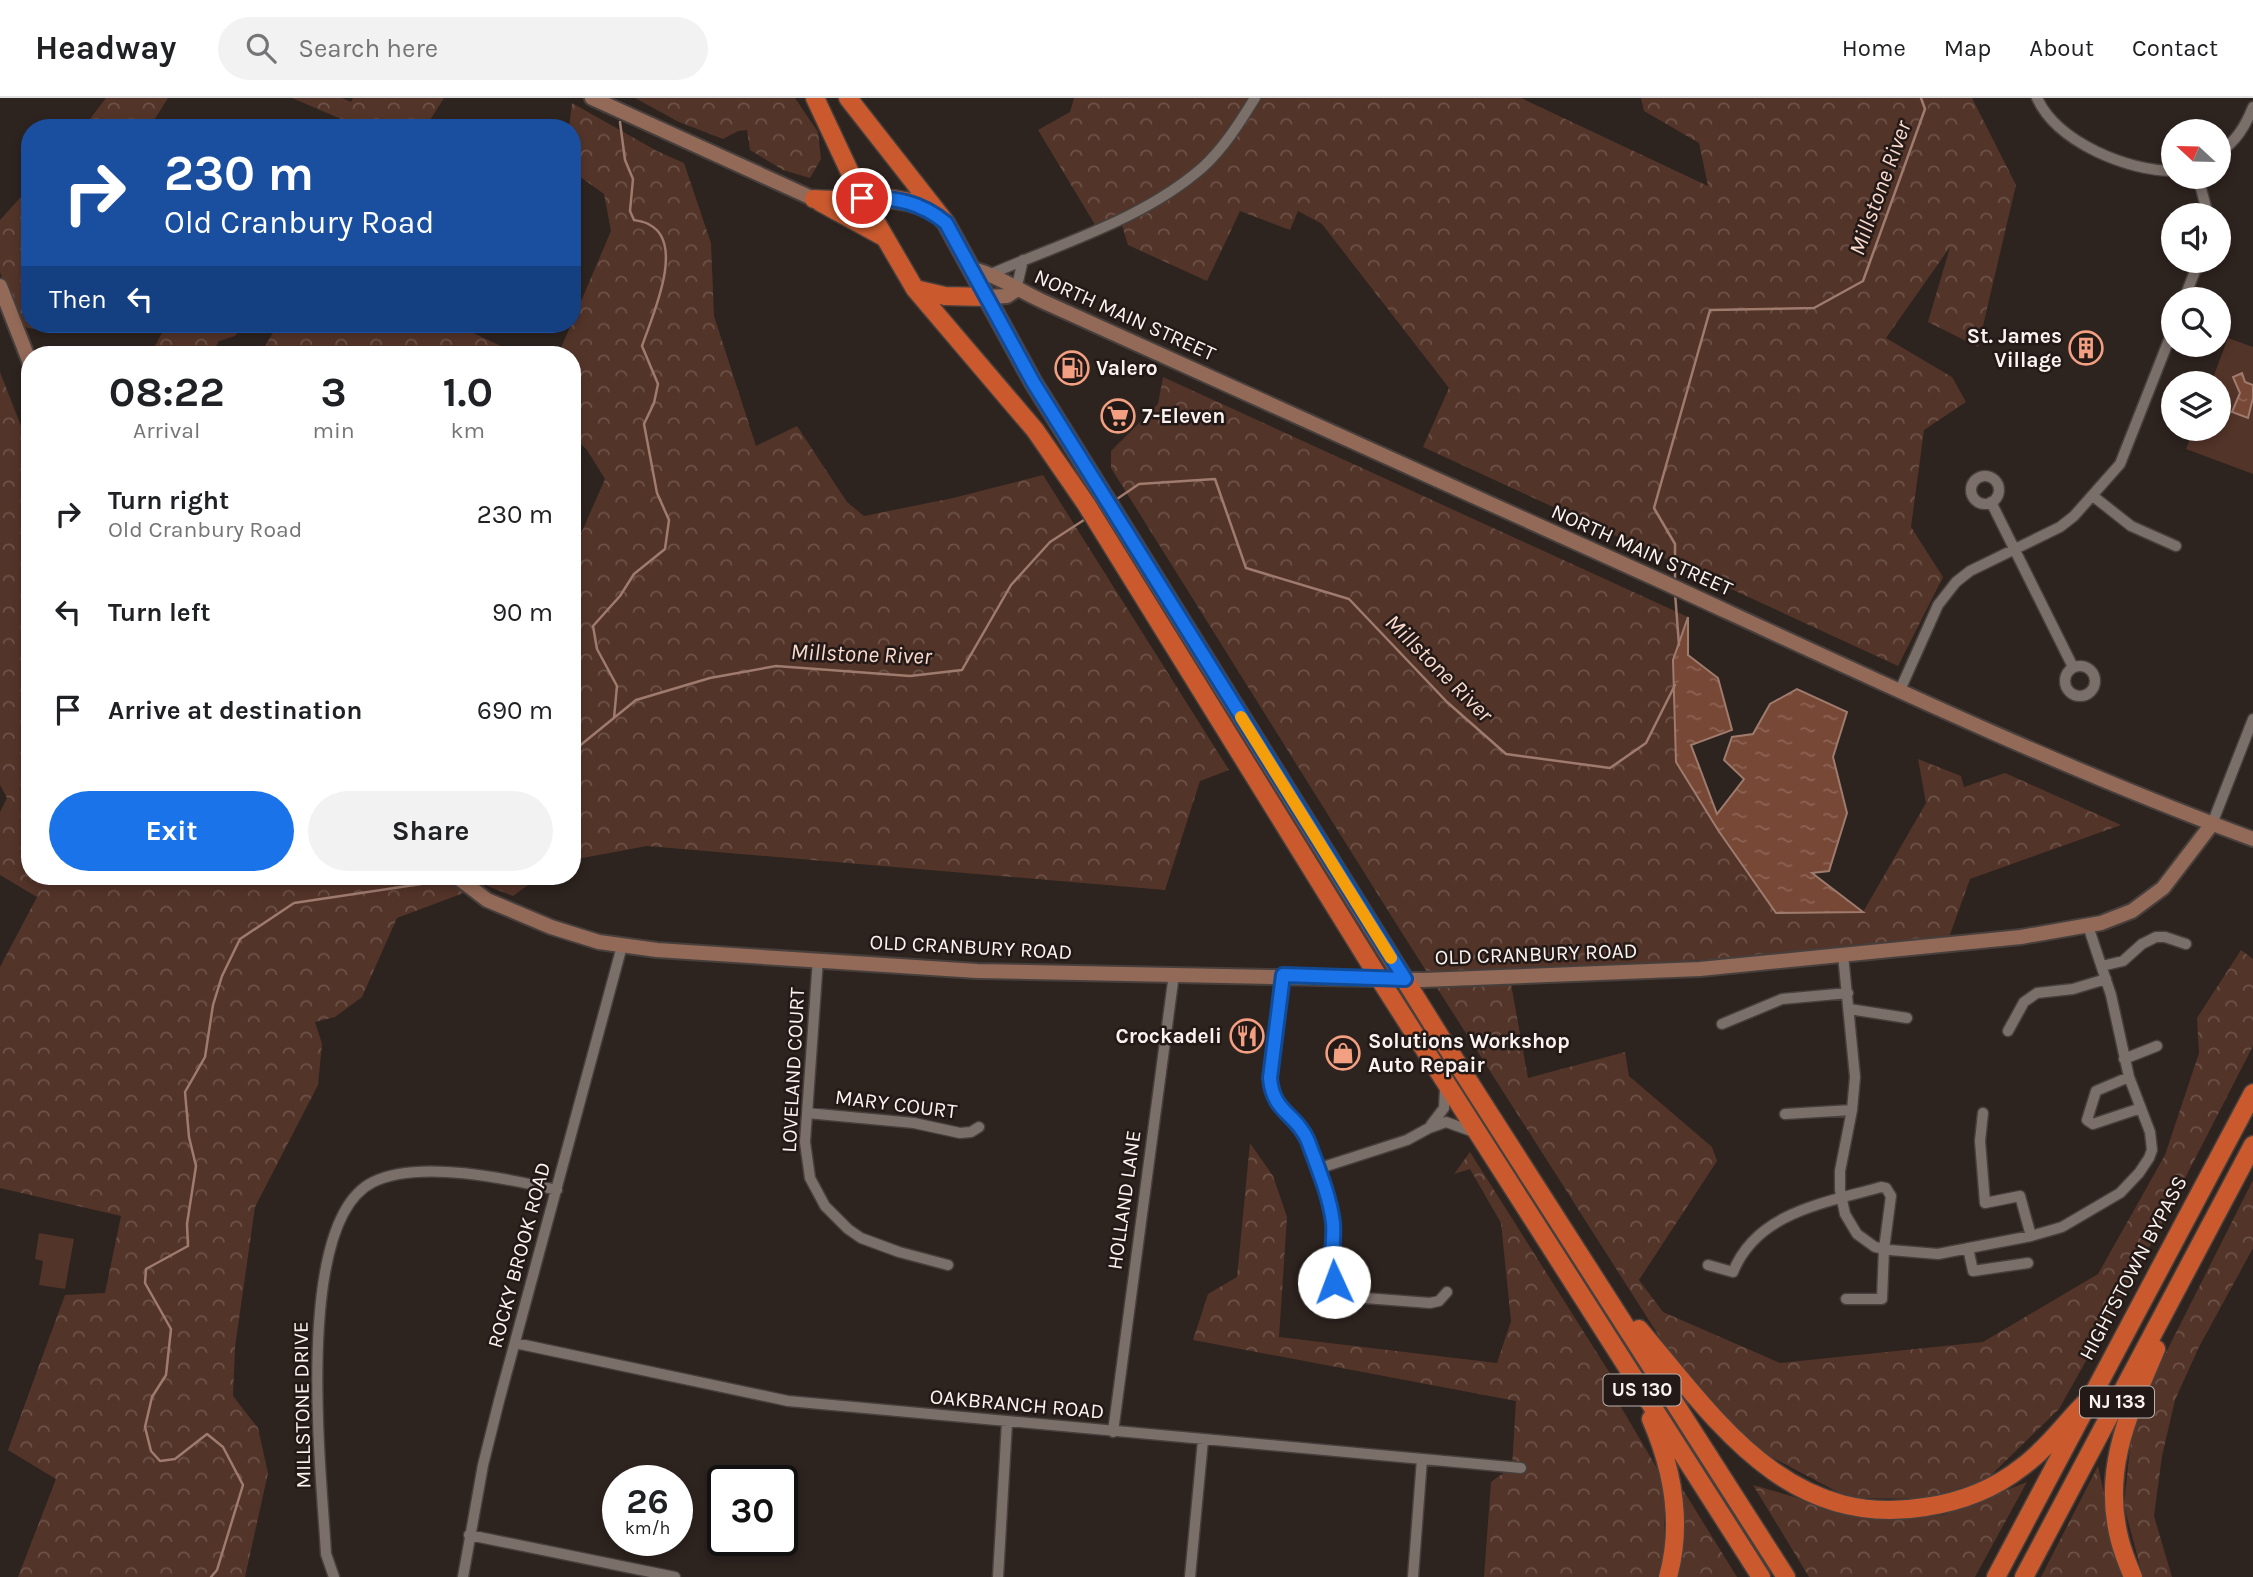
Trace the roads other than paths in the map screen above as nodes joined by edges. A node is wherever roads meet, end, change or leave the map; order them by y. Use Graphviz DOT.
graph roads {
  1 [pos="592,98"];
  2 [pos="815,98"];
  3 [pos="848,98"];
  4 [pos="1255,98"];
  5 [pos="2037,98"];
  6 [pos="2253,107"];
  7 [pos="2231,145"];
  8 [pos="847,165"];
  9 [pos="2161,170"];
  10 [pos="862,198"];
  11 [pos="822,200"];
  12 [pos="907,201"];
  13 [pos="946,223"];
  14 [pos="881,232"];
  15 [pos="1023,260"];
  16 [pos="982,272"];
  17 [pos="0,286"];
  18 [pos="915,289"];
  19 [pos="1016,290"];
  20 [pos="987,297"];
  21 [pos="961,298"];
  22 [pos="23,346"];
  23 [pos="2163,357"];
  24 [pos="2093,496"];
  25 [pos="1992,502"];
  26 [pos="2176,546"];
  27 [pos="2014,549"];
  28 [pos="2073,667"];
  29 [pos="1900,690"];
  30 [pos="2253,719"];
  31 [pos="2212,824"];
  32 [pos="2253,839"];
  33 [pos="467,885"];
  34 [pos="2088,926"];
  35 [pos="2186,943"];
  36 [pos="622,946"];
  37 [pos="1843,955"];
  38 [pos="818,960"];
  39 [pos="2102,966"];
  40 [pos="1174,974"];
  41 [pos="1283,975"];
  42 [pos="1379,978"];
  43 [pos="1405,979"];
  44 [pos="2106,979"];
  45 [pos="1848,993"];
  46 [pos="1849,1009"];
  47 [pos="1906,1018"];
  48 [pos="1722,1024"];
  49 [pos="2008,1031"];
  50 [pos="2157,1046"];
  51 [pos="2124,1059"];
  52 [pos="2129,1077"];
  53 [pos="1443,1079"];
  54 [pos="2253,1093"];
  55 [pos="2141,1108"];
  56 [pos="1852,1110"];
  57 [pos="807,1113"];
  58 [pos="1983,1113"];
  59 [pos="1785,1114"];
  60 [pos="979,1127"];
  61 [pos="1429,1128"];
  62 [pos="1478,1133"];
  63 [pos="2253,1145"];
  64 [pos="1317,1169"];
  65 [pos="557,1190"];
  66 [pos="1841,1199"];
  67 [pos="2209,1228"];
  68 [pos="2031,1236"];
  69 [pos="1968,1248"];
  70 [pos="1884,1249"];
  71 [pos="2028,1263"];
  72 [pos="948,1265"];
  73 [pos="1707,1265"];
  74 [pos="1592,1273"];
  75 [pos="1447,1292"];
  76 [pos="1846,1299"];
  77 [pos="515,1343"];
  78 [pos="1632,1374"];
  79 [pos="2089,1399"];
  80 [pos="1007,1422"];
  81 [pos="1113,1432"];
  82 [pos="1203,1440"];
  83 [pos="1422,1459"];
  84 [pos="1521,1468"];
  85 [pos="470,1535"];
  86 [pos="334,1577"];
  87 [pos="463,1577"];
  88 [pos="675,1577"];
  89 [pos="998,1577"];
  90 [pos="1190,1577"];
  91 [pos="1413,1577"];
  92 [pos="1668,1577"];
  93 [pos="1761,1577"];
  94 [pos="1786,1577"];
  95 [pos="1996,1577"];
  96 [pos="2024,1577"];
  97 [pos="2133,1577"];
  1 -- 11 [label="street"];
  2 -- 8 [label="highway, US 130"];
  3 -- 13 [label="highway, US 130"];
  4 -- 15 [label="street"];
  5 -- 9 [label="street"];
  6 -- 7 [label="street"];
  8 -- 10 [label="highway, US 130"];
  8 -- 11 [label="highway"];
  10 -- 11 [label="highway"];
  10 -- 12 [label="highway"];
  10 -- 14 [label="highway, US 130"];
  11 -- 14 [label="highway"];
  12 -- 13 [label="highway"];
  12 -- 14 [label="highway"];
  13 -- 16 [label="highway, US 130"];
  14 -- 18 [label="highway, US 130"];
  15 -- 16 [label="street"];
  15 -- 19 [label="street"];
  16 -- 19 [label="street, NORTH MAIN STREET"];
  16 -- 20 [label="highway, US 130"];
  16 -- 21 [label="highway"];
  17 -- 22 [label="street"];
  18 -- 21 [label="highway"];
  18 -- 42 [label="highway, US 130"];
  19 -- 20 [label="street"];
  19 -- 29 [label="street, NORTH MAIN STREET"];
  20 -- 21 [label="highway"];
  20 -- 43 [label="highway, US 130"];
  23 -- 24 [label="street"];
  24 -- 26 [label="street"];
  24 -- 27 [label="street"];
  25 -- 27 [label="street"];
  27 -- 28 [label="street"];
  27 -- 29 [label="street"];
  29 -- 31 [label="street, NORTH MAIN STREET"];
  30 -- 31 [label="street"];
  31 -- 32 [label="street, NORTH MAIN STREET"];
  31 -- 34 [label="street, OLD CRANBURY ROAD"];
  33 -- 36 [label="street, OLD CRANBURY ROAD"];
  34 -- 37 [label="street, OLD CRANBURY ROAD"];
  34 -- 39 [label="street"];
  35 -- 39 [label="street"];
  36 -- 38 [label="street, OLD CRANBURY ROAD"];
  36 -- 65 [label="street, ROCKY BROOK ROAD"];
  37 -- 43 [label="street, OLD CRANBURY ROAD"];
  37 -- 45 [label="street"];
  38 -- 40 [label="street, OLD CRANBURY ROAD"];
  38 -- 57 [label="street, LOVELAND COURT"];
  39 -- 44 [label="street"];
  40 -- 41 [label="street, OLD CRANBURY ROAD"];
  40 -- 81 [label="street, HOLLAND LANE"];
  41 -- 42 [label="street, OLD CRANBURY ROAD"];
  41 -- 64 [label="street"];
  42 -- 43 [label="street, OLD CRANBURY ROAD"];
  42 -- 53 [label="highway, US 130"];
  43 -- 74 [label="highway, US 130"];
  44 -- 49 [label="street"];
  44 -- 51 [label="street"];
  45 -- 46 [label="street"];
  45 -- 48 [label="street"];
  46 -- 47 [label="street"];
  46 -- 56 [label="street"];
  50 -- 51 [label="street"];
  51 -- 52 [label="street"];
  52 -- 55 [label="street"];
  52 -- 55 [label="street"];
  53 -- 61 [label="street"];
  53 -- 62 [label="highway, US 130"];
  54 -- 79 [label="highway, HIGHTSTOWN BYPASS / NJ 133"];
  55 -- 68 [label="street"];
  56 -- 59 [label="street"];
  56 -- 66 [label="street"];
  57 -- 60 [label="street, MARY COURT"];
  57 -- 72 [label="street, LOVELAND COURT"];
  58 -- 68 [label="street"];
  61 -- 62 [label="street"];
  61 -- 64 [label="street"];
  62 -- 78 [label="highway, US 130"];
  63 -- 67 [label="highway, NJ 133"];
  64 -- 75 [label="street"];
  65 -- 77 [label="street, ROCKY BROOK ROAD"];
  65 -- 86 [label="street, MILLSTONE DRIVE"];
  66 -- 70 [label="street"];
  66 -- 70 [label="street"];
  66 -- 73 [label="street"];
  67 -- 96 [label="highway, NJ 133"];
  67 -- 97 [label="highway"];
  68 -- 69 [label="street"];
  69 -- 70 [label="street"];
  69 -- 71 [label="street"];
  70 -- 76 [label="street"];
  74 -- 79 [label="highway"];
  74 -- 94 [label="highway, US 130"];
  77 -- 80 [label="street, OAKBRANCH ROAD"];
  77 -- 85 [label="street, ROCKY BROOK ROAD"];
  78 -- 92 [label="highway"];
  78 -- 93 [label="highway, US 130"];
  79 -- 95 [label="highway, HIGHTSTOWN BYPASS / NJ 133"];
  80 -- 81 [label="street, OAKBRANCH ROAD"];
  80 -- 89 [label="street"];
  81 -- 82 [label="street, OAKBRANCH ROAD"];
  82 -- 83 [label="street, OAKBRANCH ROAD"];
  82 -- 90 [label="street"];
  83 -- 84 [label="street, OAKBRANCH ROAD"];
  83 -- 91 [label="street"];
  85 -- 87 [label="street, ROCKY BROOK ROAD"];
  85 -- 88 [label="street"];
}
